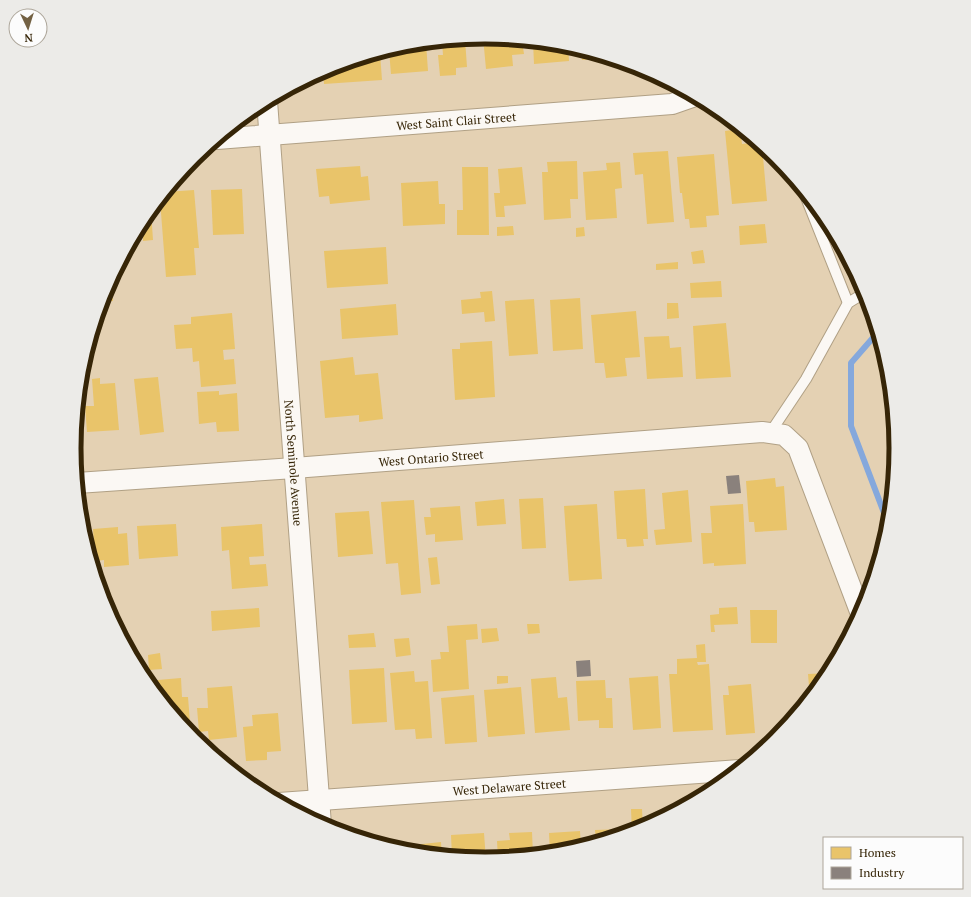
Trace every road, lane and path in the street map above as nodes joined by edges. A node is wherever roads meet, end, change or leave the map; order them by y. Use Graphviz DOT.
graph roads {
  1 [pos="688,98"];
  2 [pos="268,107"];
  3 [pos="270,135"];
  4 [pos="226,138"];
  5 [pos="810,207"];
  6 [pos="860,296"];
  7 [pos="848,303"];
  8 [pos="777,434"];
  9 [pos="294,468"];
  10 [pos="83,483"];
  11 [pos="858,606"];
  12 [pos="730,771"];
  13 [pos="320,799"];
  14 [pos="288,801"];
  15 [pos="321,818"];
  1 -- 3 [label="street, West Saint Clair Street"];
  2 -- 3 [label="street, North Seminole Avenue"];
  3 -- 4 [label="street, West Saint Clair Street"];
  3 -- 9 [label="street, North Seminole Avenue"];
  5 -- 7 [label="lane"];
  6 -- 7 [label="lane"];
  7 -- 8 [label="lane"];
  8 -- 9 [label="street, West Ontario Street"];
  8 -- 11 [label="street"];
  9 -- 10 [label="street, West Ontario Street"];
  9 -- 13 [label="street, North Seminole Avenue"];
  12 -- 13 [label="street, West Delaware Street"];
  13 -- 14 [label="street, West Delaware Street"];
  13 -- 15 [label="street, North Seminole Avenue"];
}
